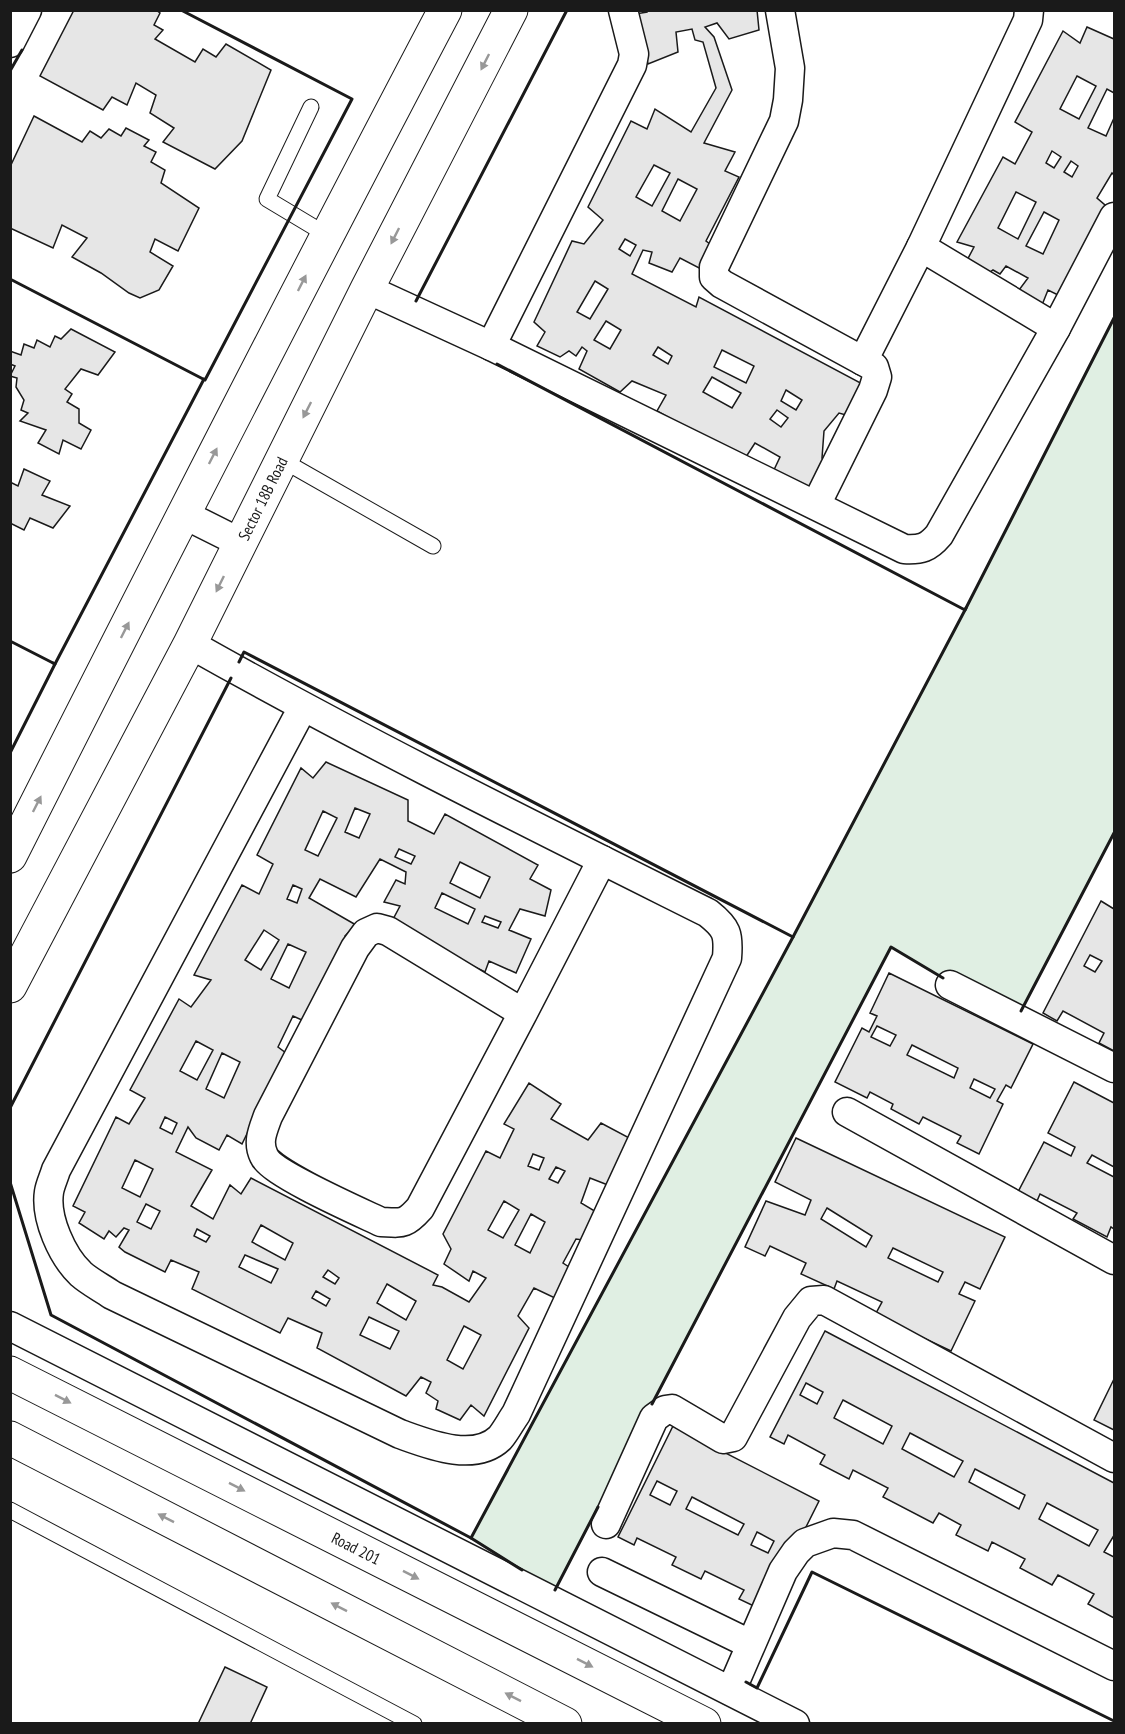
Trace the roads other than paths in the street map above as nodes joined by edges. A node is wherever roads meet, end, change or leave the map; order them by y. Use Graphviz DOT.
graph roads {
  1 [pos="27,10"];
  2 [pos="445,10"];
  3 [pos="512,10"];
  4 [pos="622,10"];
  5 [pos="780,10"];
  6 [pos="1029,10"];
  7 [pos="10,43"];
  8 [pos="311,107"];
  9 [pos="1114,216"];
  10 [pos="327,236"];
  11 [pos="921,247"];
  12 [pos="367,289"];
  13 [pos="1056,328"];
  14 [pos="491,346"];
  15 [pos="863,361"];
  16 [pos="282,460"];
  17 [pos="816,505"];
  18 [pos="183,514"];
  19 [pos="241,543"];
  20 [pos="433,546"];
  21 [pos="190,644"];
  22 [pos="303,707"];
  23 [pos="10,856"];
  24 [pos="602,861"];
  25 [pos="950,985"];
  26 [pos="10,986"];
  27 [pos="523,1013"];
  28 [pos="1114,1068"];
  29 [pos="847,1112"];
  30 [pos="1114,1260"];
  31 [pos="10,1326"];
  32 [pos="10,1373"];
  33 [pos="10,1438"];
  34 [pos="1114,1458"];
  35 [pos="10,1509"];
  36 [pos="606,1524"];
  37 [pos="602,1572"];
  38 [pos="750,1644"];
  39 [pos="1114,1666"];
  40 [pos="731,1691"];
  41 [pos="561,1723"];
  42 [pos="414,1724"];
  43 [pos="704,1724"];
  44 [pos="795,1724"];
  1 -- 7 [label="street"];
  2 -- 10 [label="street"];
  3 -- 12 [label="street, Sector 18B Road, one-way"];
  4 -- 14 [label="street"];
  5 -- 15 [label="street"];
  6 -- 11 [label="street"];
  8 -- 10 [label="lane"];
  9 -- 13 [label="street"];
  18 -- 10 [label="street, one-way"];
  11 -- 13 [label="street"];
  11 -- 15 [label="street"];
  12 -- 14 [label="street"];
  12 -- 16 [label="street, Sector 18B Road, one-way"];
  13 -- 17 [label="street"];
  14 -- 17 [label="street"];
  15 -- 17 [label="street"];
  16 -- 19 [label="street, Sector 18B Road"];
  16 -- 20 [label="lane"];
  18 -- 19 [label="street"];
  23 -- 18 [label="street, one-way"];
  19 -- 21 [label="street, Sector 18B Road, one-way"];
  21 -- 22 [label="street"];
  21 -- 26 [label="street, Sector 18B Road"];
  22 -- 24 [label="street"];
  22 -- 24 [label="street"];
  24 -- 27 [label="street"];
  25 -- 28 [label="street"];
  27 -- 27 [label="street"];
  29 -- 30 [label="street"];
  31 -- 40 [label="street"];
  32 -- 43 [label="street, Road 201, one-way"];
  41 -- 33 [label="street, one-way"];
  34 -- 36 [label="street"];
  35 -- 42 [label="lane"];
  37 -- 38 [label="street"];
  38 -- 39 [label="street"];
  38 -- 40 [label="street"];
  40 -- 44 [label="street"];
}
